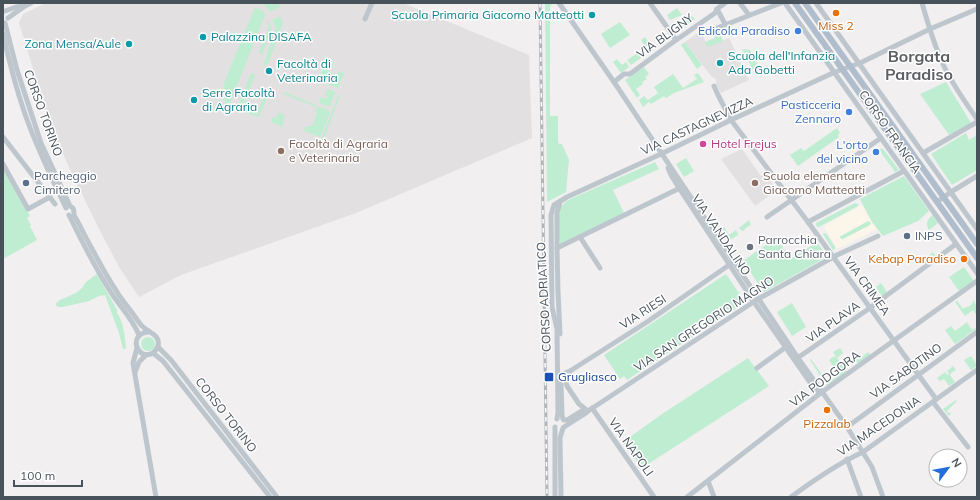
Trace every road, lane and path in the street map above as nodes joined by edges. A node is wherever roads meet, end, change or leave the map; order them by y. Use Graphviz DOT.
graph roads {
  1 [pos="31,3"];
  2 [pos="372,3"];
  3 [pos="559,3"];
  4 [pos="650,3"];
  5 [pos="725,3"];
  6 [pos="740,3"];
  7 [pos="781,3"];
  8 [pos="785,3"];
  9 [pos="795,3"];
  10 [pos="805,3"];
  11 [pos="816,3"];
  12 [pos="922,3"];
  13 [pos="25,6"];
  14 [pos="717,9"];
  15 [pos="977,9"];
  16 [pos="4,10"];
  17 [pos="822,11"];
  18 [pos="749,15"];
  19 [pos="814,16"];
  20 [pos="8,18"];
  21 [pos="366,19"];
  22 [pos="724,22"];
  23 [pos="4,24"];
  24 [pos="712,30"];
  25 [pos="930,30"];
  26 [pos="3,34"];
  27 [pos="676,40"];
  28 [pos="3,44"];
  29 [pos="8,56"];
  30 [pos="860,63"];
  31 [pos="851,67"];
  32 [pos="843,70"];
  33 [pos="835,72"];
  34 [pos="614,82"];
  35 [pos="714,86"];
  36 [pos="732,120"];
  37 [pos="977,121"];
  38 [pos="3,137"];
  39 [pos="881,138"];
  40 [pos="923,153"];
  41 [pos="661,154"];
  42 [pos="3,164"];
  43 [pos="904,171"];
  44 [pos="977,176"];
  45 [pos="681,187"];
  46 [pos="950,192"];
  47 [pos="50,197"];
  48 [pos="944,197"];
  49 [pos="792,200"];
  50 [pos="560,202"];
  51 [pos="937,202"];
  52 [pos="55,204"];
  53 [pos="68,207"];
  54 [pos="71,214"];
  55 [pos="767,217"];
  56 [pos="808,222"];
  57 [pos="977,229"];
  58 [pos="878,236"];
  59 [pos="580,237"];
  60 [pos="956,244"];
  61 [pos="977,244"];
  62 [pos="557,248"];
  63 [pos="834,258"];
  64 [pos="977,258"];
  65 [pos="732,263"];
  66 [pos="600,268"];
  67 [pos="977,273"];
  68 [pos="977,281"];
  69 [pos="756,300"];
  70 [pos="870,308"];
  71 [pos="149,332"];
  72 [pos="977,332"];
  73 [pos="139,335"];
  74 [pos="894,341"];
  75 [pos="158,347"];
  76 [pos="786,347"];
  77 [pos="137,348"];
  78 [pos="153,353"];
  79 [pos="146,354"];
  80 [pos="797,359"];
  81 [pos="757,368"];
  82 [pos="977,370"];
  83 [pos="570,371"];
  84 [pos="918,374"];
  85 [pos="135,375"];
  86 [pos="560,375"];
  87 [pos="822,392"];
  88 [pos="934,401"];
  89 [pos="590,409"];
  90 [pos="557,419"];
  91 [pos="564,420"];
  92 [pos="555,427"];
  93 [pos="847,427"];
  94 [pos="563,428"];
  95 [pos="968,447"];
  96 [pos="863,452"];
  97 [pos="847,459"];
  98 [pos="708,481"];
  99 [pos="156,497"];
  100 [pos="270,497"];
  101 [pos="277,497"];
  102 [pos="555,497"];
  103 [pos="561,497"];
  104 [pos="654,497"];
  105 [pos="687,497"];
  106 [pos="714,497"];
  107 [pos="791,497"];
  108 [pos="861,497"];
  109 [pos="883,497"];
  1 -- 13 [label="street"];
  2 -- 21 [label="street"];
  3 -- 34 [label="street, VIA VANDALINO"];
  4 -- 27 [label="street"];
  5 -- 14 [label="street, VIA BLIGNY"];
  6 -- 18 [label="street"];
  7 -- 18 [label="street"];
  8 -- 33 [label="street, CORSO FRANCIA"];
  9 -- 32 [label="main road, CORSO FRANCIA"];
  10 -- 19 [label="main road, CORSO FRANCIA"];
  11 -- 17 [label="street, CORSO FRANCIA"];
  12 -- 25 [label="street"];
  13 -- 16 [label="street"];
  13 -- 20 [label="street"];
  14 -- 22 [label="street"];
  14 -- 27 [label="street, VIA BLIGNY"];
  15 -- 25 [label="street, VIA CASTAGNEVIZZA"];
  16 -- 20 [label="street"];
  17 -- 19 [label="street"];
  17 -- 30 [label="street, CORSO FRANCIA"];
  18 -- 24 [label="street"];
  19 -- 31 [label="main road, CORSO FRANCIA"];
  20 -- 23 [label="street, CORSO TORINO"];
  23 -- 53 [label="street, CORSO TORINO"];
  25 -- 30 [label="street, VIA CASTAGNEVIZZA"];
  25 -- 37 [label="street"];
  26 -- 29 [label="street, CORSO TORINO"];
  27 -- 34 [label="street, VIA BLIGNY"];
  28 -- 29 [label="street"];
  29 -- 53 [label="street, CORSO TORINO"];
  30 -- 31 [label="street, VIA CASTAGNEVIZZA"];
  30 -- 40 [label="street, CORSO FRANCIA"];
  31 -- 32 [label="street, VIA CASTAGNEVIZZA"];
  31 -- 48 [label="main road, CORSO FRANCIA"];
  32 -- 33 [label="street, VIA CASTAGNEVIZZA"];
  32 -- 51 [label="main road, CORSO FRANCIA"];
  33 -- 36 [label="street, VIA CASTAGNEVIZZA"];
  33 -- 39 [label="street, CORSO FRANCIA"];
  34 -- 41 [label="street, VIA VANDALINO"];
  35 -- 36 [label="street, VIA CRIMEA"];
  36 -- 41 [label="street, VIA CASTAGNEVIZZA"];
  36 -- 49 [label="street, VIA CRIMEA"];
  37 -- 40 [label="street"];
  38 -- 47 [label="street"];
  39 -- 43 [label="street, CORSO FRANCIA"];
  39 -- 49 [label="street"];
  40 -- 46 [label="street, CORSO FRANCIA"];
  41 -- 45 [label="street, VIA VANDALINO"];
  41 -- 50 [label="street, VIA CASTAGNEVIZZA"];
  42 -- 47 [label="street"];
  43 -- 56 [label="street"];
  43 -- 60 [label="street, CORSO FRANCIA"];
  44 -- 46 [label="street"];
  45 -- 59 [label="street, CORSO ADRIATICO"];
  45 -- 65 [label="street, VIA VANDALINO"];
  46 -- 48 [label="street"];
  46 -- 57 [label="street, CORSO FRANCIA"];
  47 -- 52 [label="street"];
  48 -- 51 [label="street"];
  48 -- 61 [label="main road, CORSO FRANCIA"];
  49 -- 55 [label="street"];
  49 -- 56 [label="street, VIA CRIMEA"];
  50 -- 62 [label="street, CORSO ADRIATICO"];
  50 -- 90 [label="street, CORSO ADRIATICO"];
  51 -- 64 [label="main road, CORSO FRANCIA"];
  53 -- 54 [label="street, CORSO TORINO"];
  53 -- 54 [label="street, CORSO TORINO"];
  54 -- 71 [label="street, CORSO TORINO"];
  54 -- 73 [label="street, CORSO TORINO"];
  56 -- 63 [label="street, VIA CRIMEA"];
  58 -- 63 [label="street, VIA SAN GREGORIO MAGNO"];
  59 -- 62 [label="street, CORSO ADRIATICO"];
  59 -- 66 [label="street"];
  60 -- 67 [label="street, CORSO FRANCIA"];
  60 -- 70 [label="street, VIA PLAVA"];
  62 -- 86 [label="street, CORSO ADRIATICO"];
  63 -- 69 [label="street, VIA SAN GREGORIO MAGNO"];
  63 -- 70 [label="street, VIA CRIMEA"];
  65 -- 69 [label="street, VIA VANDALINO"];
  65 -- 83 [label="street, VIA RIESI"];
  68 -- 74 [label="street, VIA PODGORA"];
  69 -- 76 [label="street, VIA VANDALINO"];
  69 -- 80 [label="street, VIA VANDALINO"];
  69 -- 89 [label="street, VIA SAN GREGORIO MAGNO"];
  70 -- 74 [label="street, VIA CRIMEA"];
  70 -- 80 [label="street, VIA PLAVA"];
  71 -- 73 [label="street"];
  71 -- 75 [label="street, CORSO TORINO"];
  72 -- 84 [label="street, VIA SABOTINO"];
  73 -- 77 [label="street"];
  74 -- 84 [label="street, VIA CRIMEA"];
  74 -- 87 [label="street, VIA PODGORA"];
  75 -- 78 [label="street"];
  75 -- 101 [label="street, CORSO TORINO"];
  76 -- 80 [label="street, VIA VANDALINO"];
  76 -- 81 [label="street"];
  77 -- 79 [label="street"];
  77 -- 85 [label="street"];
  78 -- 79 [label="street"];
  78 -- 100 [label="street, CORSO TORINO"];
  79 -- 85 [label="street"];
  80 -- 87 [label="street, VIA VANDALINO"];
  82 -- 88 [label="street, VIA MACEDONIA"];
  83 -- 86 [label="street, VIA RIESI"];
  83 -- 89 [label="street, VIA NAPOLI"];
  84 -- 88 [label="street, VIA CRIMEA"];
  84 -- 93 [label="street, VIA SABOTINO"];
  85 -- 99 [label="street"];
  86 -- 91 [label="street, CORSO ADRIATICO"];
  87 -- 93 [label="street, VIA VANDALINO"];
  87 -- 98 [label="street, VIA PODGORA"];
  88 -- 95 [label="street, VIA CRIMEA"];
  88 -- 96 [label="street, VIA MACEDONIA"];
  89 -- 91 [label="street, VIA SAN GREGORIO MAGNO"];
  89 -- 94 [label="street, VIA SAN GREGORIO MAGNO"];
  89 -- 104 [label="street, VIA NAPOLI"];
  90 -- 91 [label="street"];
  90 -- 92 [label="street, CORSO ADRIATICO"];
  91 -- 94 [label="street, CORSO ADRIATICO"];
  92 -- 94 [label="street"];
  92 -- 102 [label="street, CORSO ADRIATICO"];
  93 -- 96 [label="street, VIA VANDALINO"];
  94 -- 103 [label="street, CORSO ADRIATICO"];
  96 -- 97 [label="street, VIA MACEDONIA"];
  96 -- 109 [label="street, VIA VANDALINO"];
  97 -- 107 [label="street, VIA MACEDONIA"];
  97 -- 108 [label="street"];
  98 -- 105 [label="street, VIA PODGORA"];
  98 -- 106 [label="street"];
}
